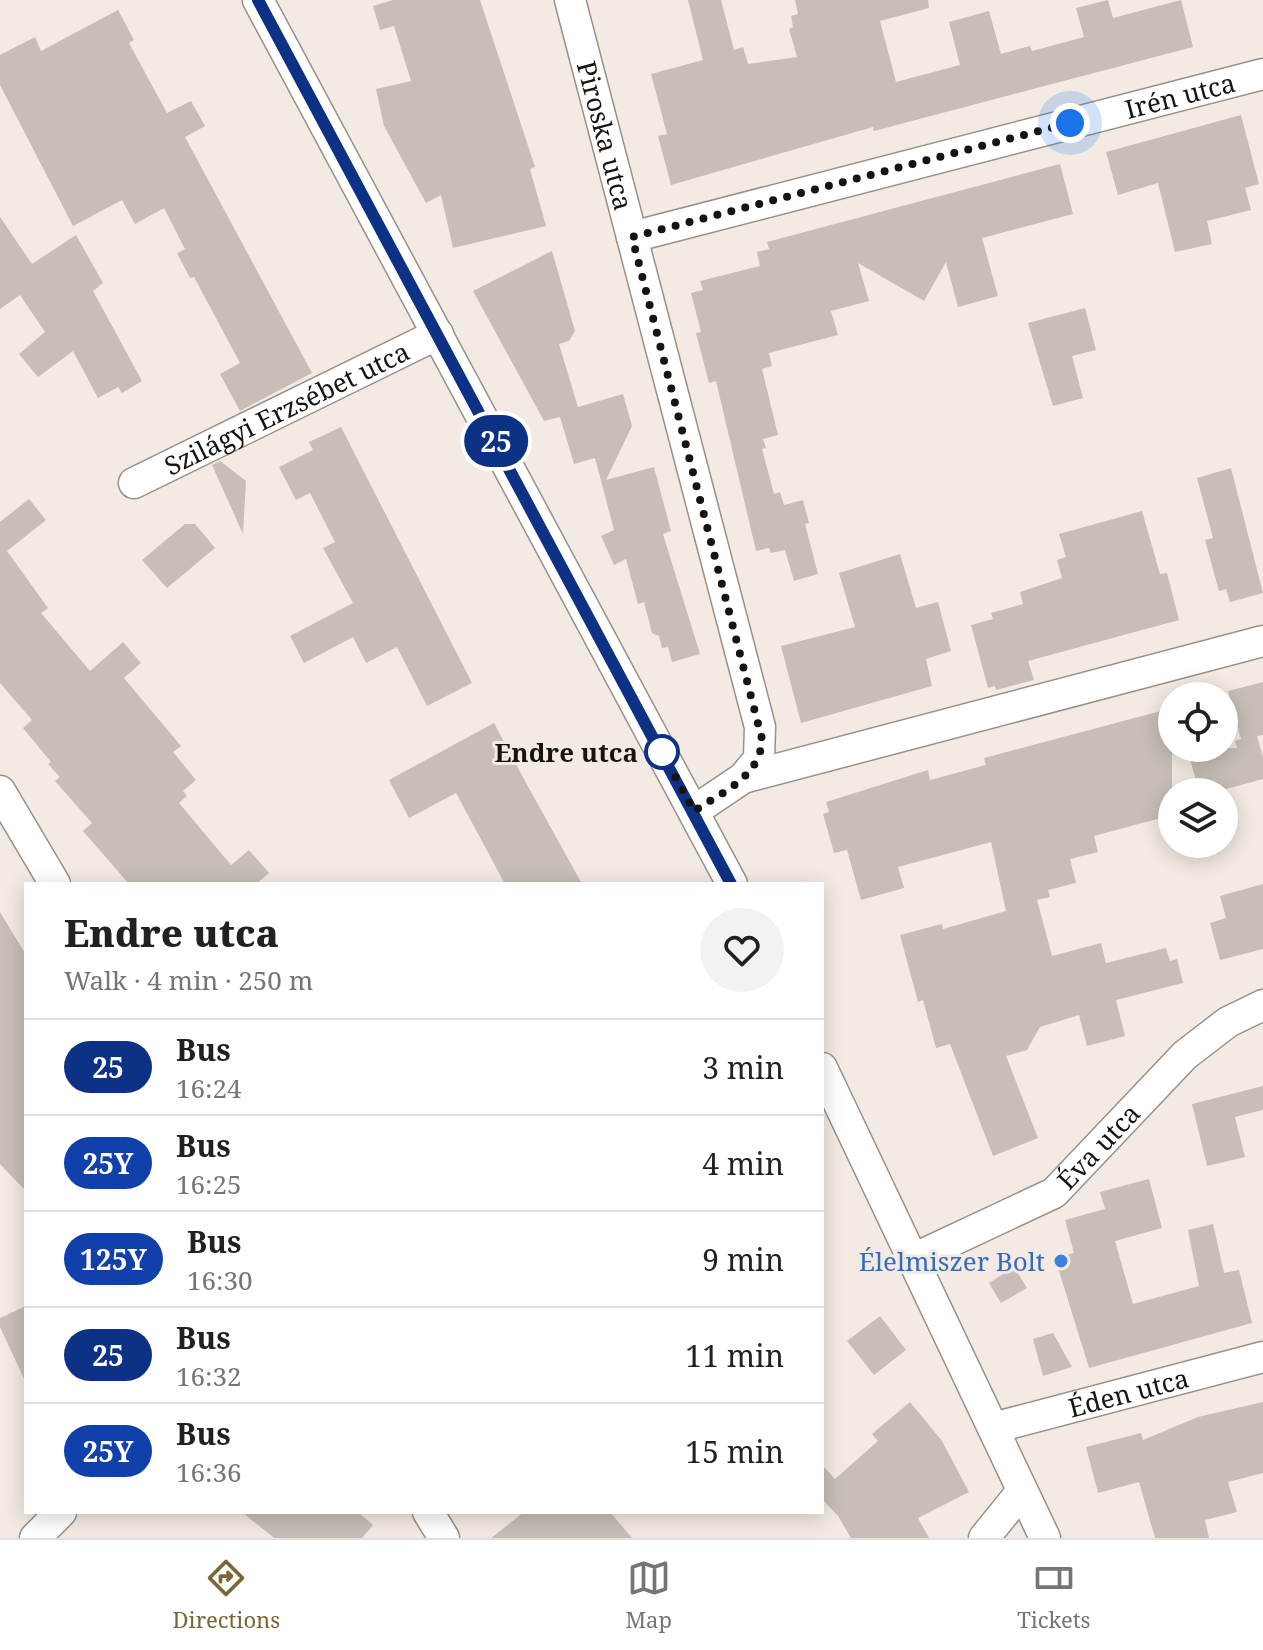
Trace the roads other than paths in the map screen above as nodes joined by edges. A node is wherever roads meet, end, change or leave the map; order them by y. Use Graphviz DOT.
graph roads {
  1 [pos="258,0"];
  2 [pos="570,0"];
  3 [pos="1263,74"];
  4 [pos="632,237"];
  5 [pos="438,334"];
  6 [pos="134,483"];
  7 [pos="1263,641"];
  8 [pos="743,778"];
  9 [pos="0,791"];
  10 [pos="694,811"];
  11 [pos="54,882"];
  12 [pos="731,882"];
  13 [pos="1263,1005"];
  14 [pos="824,1072"];
  15 [pos="913,1259"];
  16 [pos="1263,1357"];
  17 [pos="993,1428"];
  18 [pos="1022,1491"];
  19 [pos="59,1514"];
  20 [pos="429,1514"];
  21 [pos="35,1538"];
  22 [pos="444,1538"];
  23 [pos="984,1538"];
  24 [pos="1045,1538"];
  1 -- 5 [label="street"];
  2 -- 4 [label="street, Piroska utca"];
  3 -- 4 [label="street, Irén utca"];
  4 -- 8 [label="street, Piroska utca"];
  5 -- 6 [label="street, Szilágyi Erzsébet utca"];
  5 -- 10 [label="street"];
  7 -- 8 [label="street"];
  8 -- 10 [label="street"];
  9 -- 11 [label="street"];
  10 -- 12 [label="street"];
  13 -- 15 [label="street, Éva utca"];
  14 -- 15 [label="street"];
  15 -- 17 [label="street"];
  16 -- 17 [label="street, Éden utca"];
  17 -- 18 [label="street"];
  18 -- 23 [label="street"];
  18 -- 24 [label="street"];
  19 -- 21 [label="street"];
  20 -- 22 [label="street"];
}
